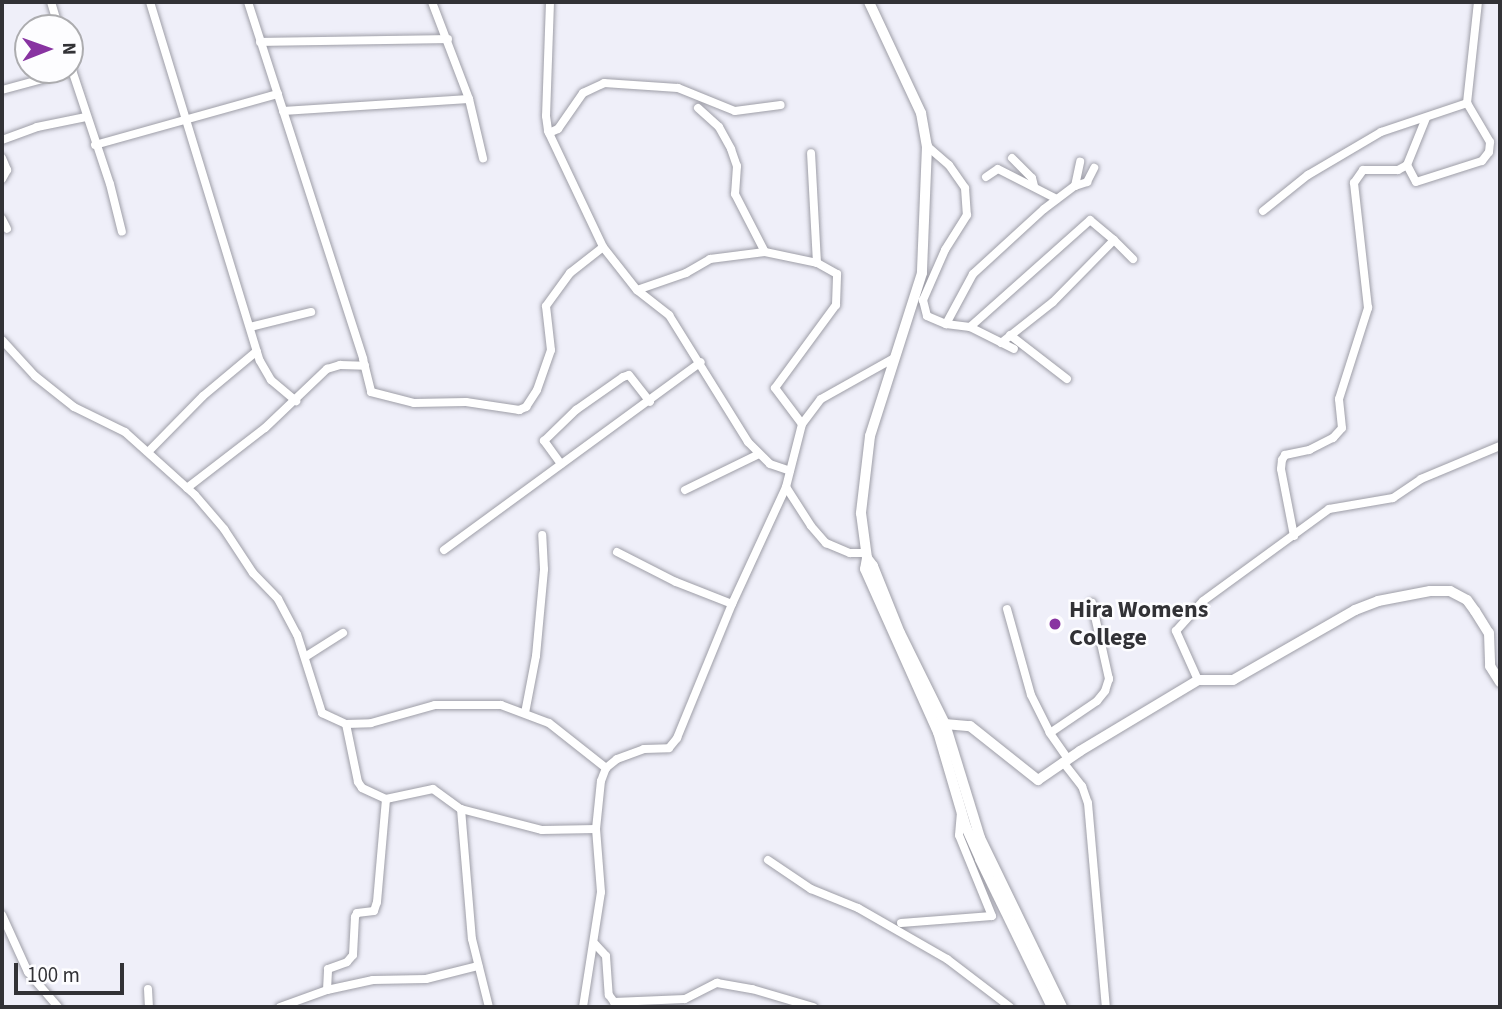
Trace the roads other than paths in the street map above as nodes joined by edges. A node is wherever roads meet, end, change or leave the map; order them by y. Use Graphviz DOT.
graph roads {
  1 [pos="150,2"];
  2 [pos="248,2"];
  3 [pos="432,2"];
  4 [pos="550,2"];
  5 [pos="869,2"];
  6 [pos="1478,2"];
  7 [pos="448,38"];
  8 [pos="260,42"];
  9 [pos="20,84"];
  10 [pos="76,84"];
  11 [pos="2,90"];
  12 [pos="278,94"];
  13 [pos="469,99"];
  14 [pos="1467,103"];
  15 [pos="781,105"];
  16 [pos="698,108"];
  17 [pos="283,111"];
  18 [pos="86,117"];
  19 [pos="1426,118"];
  20 [pos="187,121"];
  21 [pos="549,133"];
  22 [pos="2,141"];
  23 [pos="95,145"];
  24 [pos="927,146"];
  25 [pos="811,153"];
  26 [pos="2,158"];
  27 [pos="483,158"];
  28 [pos="1012,158"];
  29 [pos="1080,162"];
  30 [pos="1407,165"];
  31 [pos="1094,168"];
  32 [pos="986,177"];
  33 [pos="2,179"];
  34 [pos="1034,186"];
  35 [pos="1075,186"];
  36 [pos="1057,199"];
  37 [pos="1263,211"];
  38 [pos="2,219"];
  39 [pos="6,229"];
  40 [pos="122,232"];
  41 [pos="1114,240"];
  42 [pos="603,247"];
  43 [pos="765,252"];
  44 [pos="1133,259"];
  45 [pos="817,263"];
  46 [pos="637,290"];
  47 [pos="920,298"];
  48 [pos="311,312"];
  49 [pos="946,324"];
  50 [pos="250,327"];
  51 [pos="970,327"];
  52 [pos="1010,335"];
  53 [pos="2,340"];
  54 [pos="1001,343"];
  55 [pos="1014,349"];
  56 [pos="257,351"];
  57 [pos="894,358"];
  58 [pos="701,362"];
  59 [pos="365,366"];
  60 [pos="1067,379"];
  61 [pos="296,401"];
  62 [pos="650,402"];
  63 [pos="802,424"];
  64 [pos="1500,446"];
  65 [pos="148,452"];
  66 [pos="759,454"];
  67 [pos="561,464"];
  68 [pos="790,471"];
  69 [pos="786,487"];
  70 [pos="187,488"];
  71 [pos="685,490"];
  72 [pos="542,535"];
  73 [pos="1294,537"];
  74 [pos="444,550"];
  75 [pos="617,552"];
  76 [pos="866,555"];
  77 [pos="1092,603"];
  78 [pos="732,604"];
  79 [pos="1007,609"];
  80 [pos="343,633"];
  81 [pos="305,657"];
  82 [pos="1198,680"];
  83 [pos="1500,682"];
  84 [pos="525,713"];
  85 [pos="346,724"];
  86 [pos="940,726"];
  87 [pos="1050,733"];
  88 [pos="1066,760"];
  89 [pos="606,768"];
  90 [pos="386,799"];
  91 [pos="461,809"];
  92 [pos="961,811"];
  93 [pos="596,830"];
  94 [pos="768,860"];
  95 [pos="2,915"];
  96 [pos="901,923"];
  97 [pos="595,944"];
  98 [pos="478,966"];
  99 [pos="148,989"];
  100 [pos="327,990"];
  101 [pos="58,1007"];
  102 [pos="149,1007"];
  103 [pos="280,1007"];
  104 [pos="489,1007"];
  105 [pos="583,1007"];
  106 [pos="813,1007"];
  107 [pos="1010,1007"];
  108 [pos="1052,1007"];
  109 [pos="1062,1007"];
  110 [pos="1106,1007"];
  1 -- 20 [label="street"];
  2 -- 8 [label="street"];
  3 -- 7 [label="street"];
  4 -- 21 [label="street"];
  5 -- 24 [label="main road"];
  6 -- 14 [label="street"];
  7 -- 8 [label="street"];
  7 -- 13 [label="street"];
  8 -- 12 [label="street"];
  9 -- 11 [label="street"];
  10 -- 18 [label="street"];
  12 -- 17 [label="street"];
  12 -- 20 [label="street"];
  13 -- 17 [label="street"];
  13 -- 27 [label="street"];
  14 -- 19 [label="street"];
  14 -- 30 [label="street"];
  15 -- 21 [label="street"];
  16 -- 43 [label="street"];
  17 -- 59 [label="street"];
  18 -- 22 [label="street"];
  18 -- 23 [label="street"];
  19 -- 30 [label="street"];
  19 -- 37 [label="street"];
  20 -- 23 [label="street"];
  20 -- 50 [label="street"];
  21 -- 42 [label="street"];
  23 -- 40 [label="street"];
  24 -- 47 [label="main road"];
  24 -- 47 [label="street"];
  25 -- 45 [label="street"];
  26 -- 33 [label="street"];
  28 -- 34 [label="street"];
  29 -- 35 [label="street"];
  30 -- 73 [label="street"];
  31 -- 35 [label="street"];
  32 -- 34 [label="street"];
  34 -- 36 [label="street"];
  35 -- 36 [label="street"];
  36 -- 49 [label="street"];
  38 -- 39 [label="street"];
  41 -- 44 [label="street"];
  41 -- 51 [label="street"];
  41 -- 52 [label="street"];
  42 -- 46 [label="street"];
  42 -- 59 [label="street"];
  43 -- 45 [label="street"];
  43 -- 46 [label="street"];
  45 -- 63 [label="street"];
  46 -- 58 [label="street"];
  47 -- 49 [label="street"];
  47 -- 57 [label="main road"];
  48 -- 50 [label="street"];
  49 -- 51 [label="street"];
  50 -- 56 [label="street"];
  51 -- 54 [label="street"];
  52 -- 54 [label="street"];
  52 -- 60 [label="street"];
  53 -- 65 [label="street"];
  54 -- 55 [label="street"];
  56 -- 61 [label="street"];
  56 -- 65 [label="street"];
  57 -- 63 [label="street"];
  57 -- 76 [label="main road"];
  58 -- 62 [label="street"];
  58 -- 66 [label="street"];
  59 -- 61 [label="street"];
  61 -- 70 [label="street"];
  62 -- 67 [label="street"];
  62 -- 67 [label="street"];
  63 -- 68 [label="street"];
  64 -- 73 [label="street"];
  65 -- 70 [label="street"];
  66 -- 68 [label="street"];
  66 -- 71 [label="street"];
  67 -- 74 [label="street"];
  68 -- 69 [label="street"];
  69 -- 76 [label="street"];
  69 -- 78 [label="street"];
  70 -- 81 [label="street"];
  72 -- 84 [label="street"];
  73 -- 82 [label="street"];
  75 -- 78 [label="street"];
  76 -- 86 [label="main road"];
  77 -- 87 [label="street"];
  78 -- 89 [label="street"];
  79 -- 87 [label="street"];
  80 -- 81 [label="street"];
  81 -- 85 [label="street"];
  82 -- 83 [label="main road"];
  82 -- 88 [label="main road"];
  84 -- 85 [label="street"];
  84 -- 89 [label="street"];
  85 -- 90 [label="street"];
  86 -- 88 [label="main road"];
  86 -- 92 [label="main road"];
  86 -- 109 [label="main road"];
  87 -- 88 [label="street"];
  88 -- 110 [label="street"];
  89 -- 93 [label="street"];
  90 -- 91 [label="street"];
  90 -- 100 [label="street"];
  91 -- 93 [label="street"];
  91 -- 98 [label="street"];
  92 -- 96 [label="street"];
  92 -- 108 [label="main road"];
  93 -- 97 [label="street"];
  94 -- 107 [label="street"];
  95 -- 101 [label="street"];
  97 -- 105 [label="street"];
  97 -- 106 [label="street"];
  98 -- 100 [label="street"];
  98 -- 104 [label="street"];
  99 -- 102 [label="street"];
  100 -- 103 [label="street"];
}
